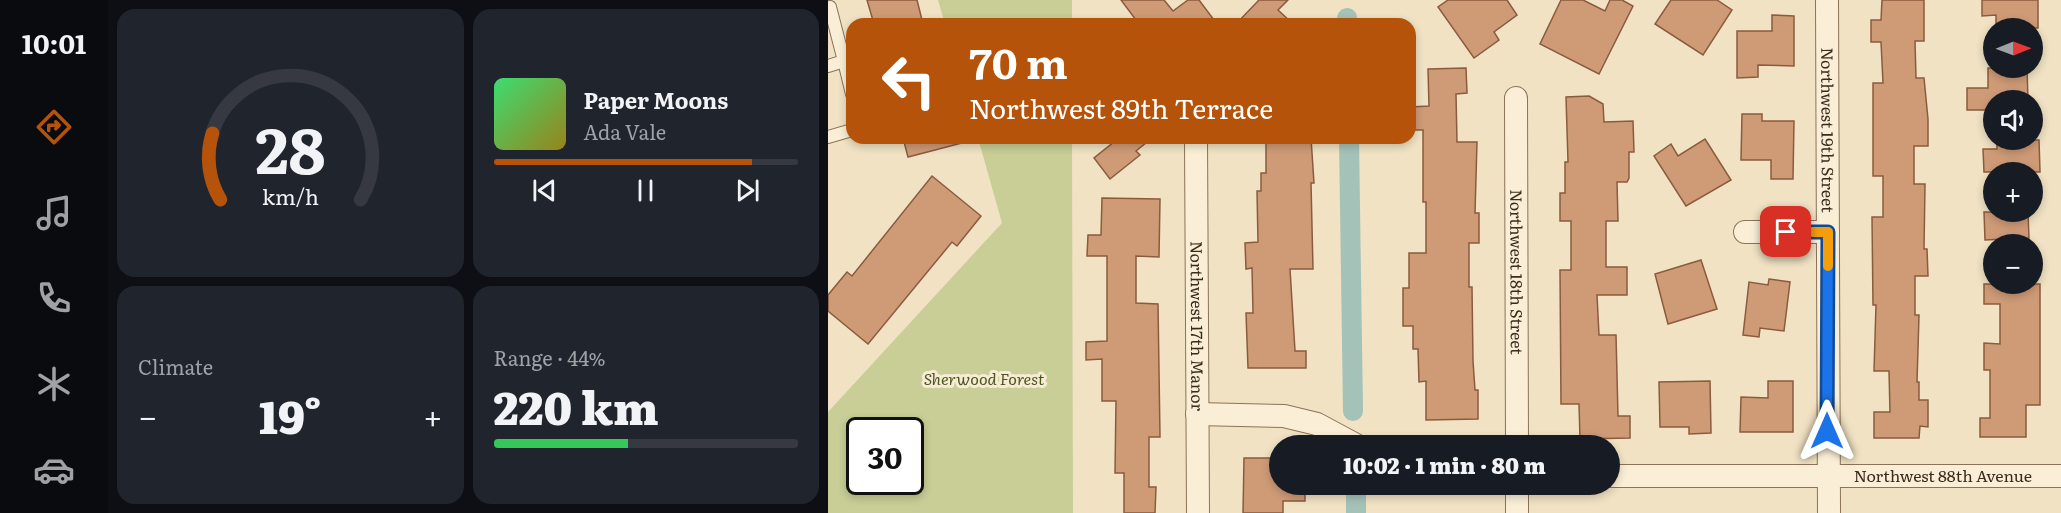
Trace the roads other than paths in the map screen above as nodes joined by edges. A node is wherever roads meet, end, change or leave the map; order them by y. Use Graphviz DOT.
graph roads {
  1 [pos="1827,0"];
  2 [pos="828,8"];
  3 [pos="844,62"];
  4 [pos="828,66"];
  5 [pos="846,70"];
  6 [pos="1516,98"];
  7 [pos="846,132"];
  8 [pos="828,137"];
  9 [pos="1196,144"];
  10 [pos="1745,232"];
  11 [pos="1828,232"];
  12 [pos="1197,414"];
  13 [pos="1338,435"];
  14 [pos="1517,435"];
  15 [pos="1620,476"];
  16 [pos="1827,476"];
  17 [pos="2061,476"];
  18 [pos="1517,495"];
  19 [pos="1198,513"];
  20 [pos="1517,513"];
  21 [pos="1829,513"];
  1 -- 11 [label="street, Northwest 19th Street"];
  2 -- 3 [label="lane"];
  3 -- 4 [label="lane"];
  3 -- 5 [label="lane"];
  6 -- 14 [label="street, Northwest 18th Street"];
  7 -- 8 [label="lane"];
  9 -- 12 [label="street, Northwest 17th Manor"];
  10 -- 11 [label="street"];
  11 -- 16 [label="street, Northwest 19th Street"];
  12 -- 13 [label="street"];
  12 -- 19 [label="street, Northwest 17th Manor"];
  15 -- 16 [label="street, Northwest 88th Avenue"];
  16 -- 17 [label="street, Northwest 88th Avenue"];
  16 -- 21 [label="street, Northwest 19th Street"];
  18 -- 20 [label="street"];
}
